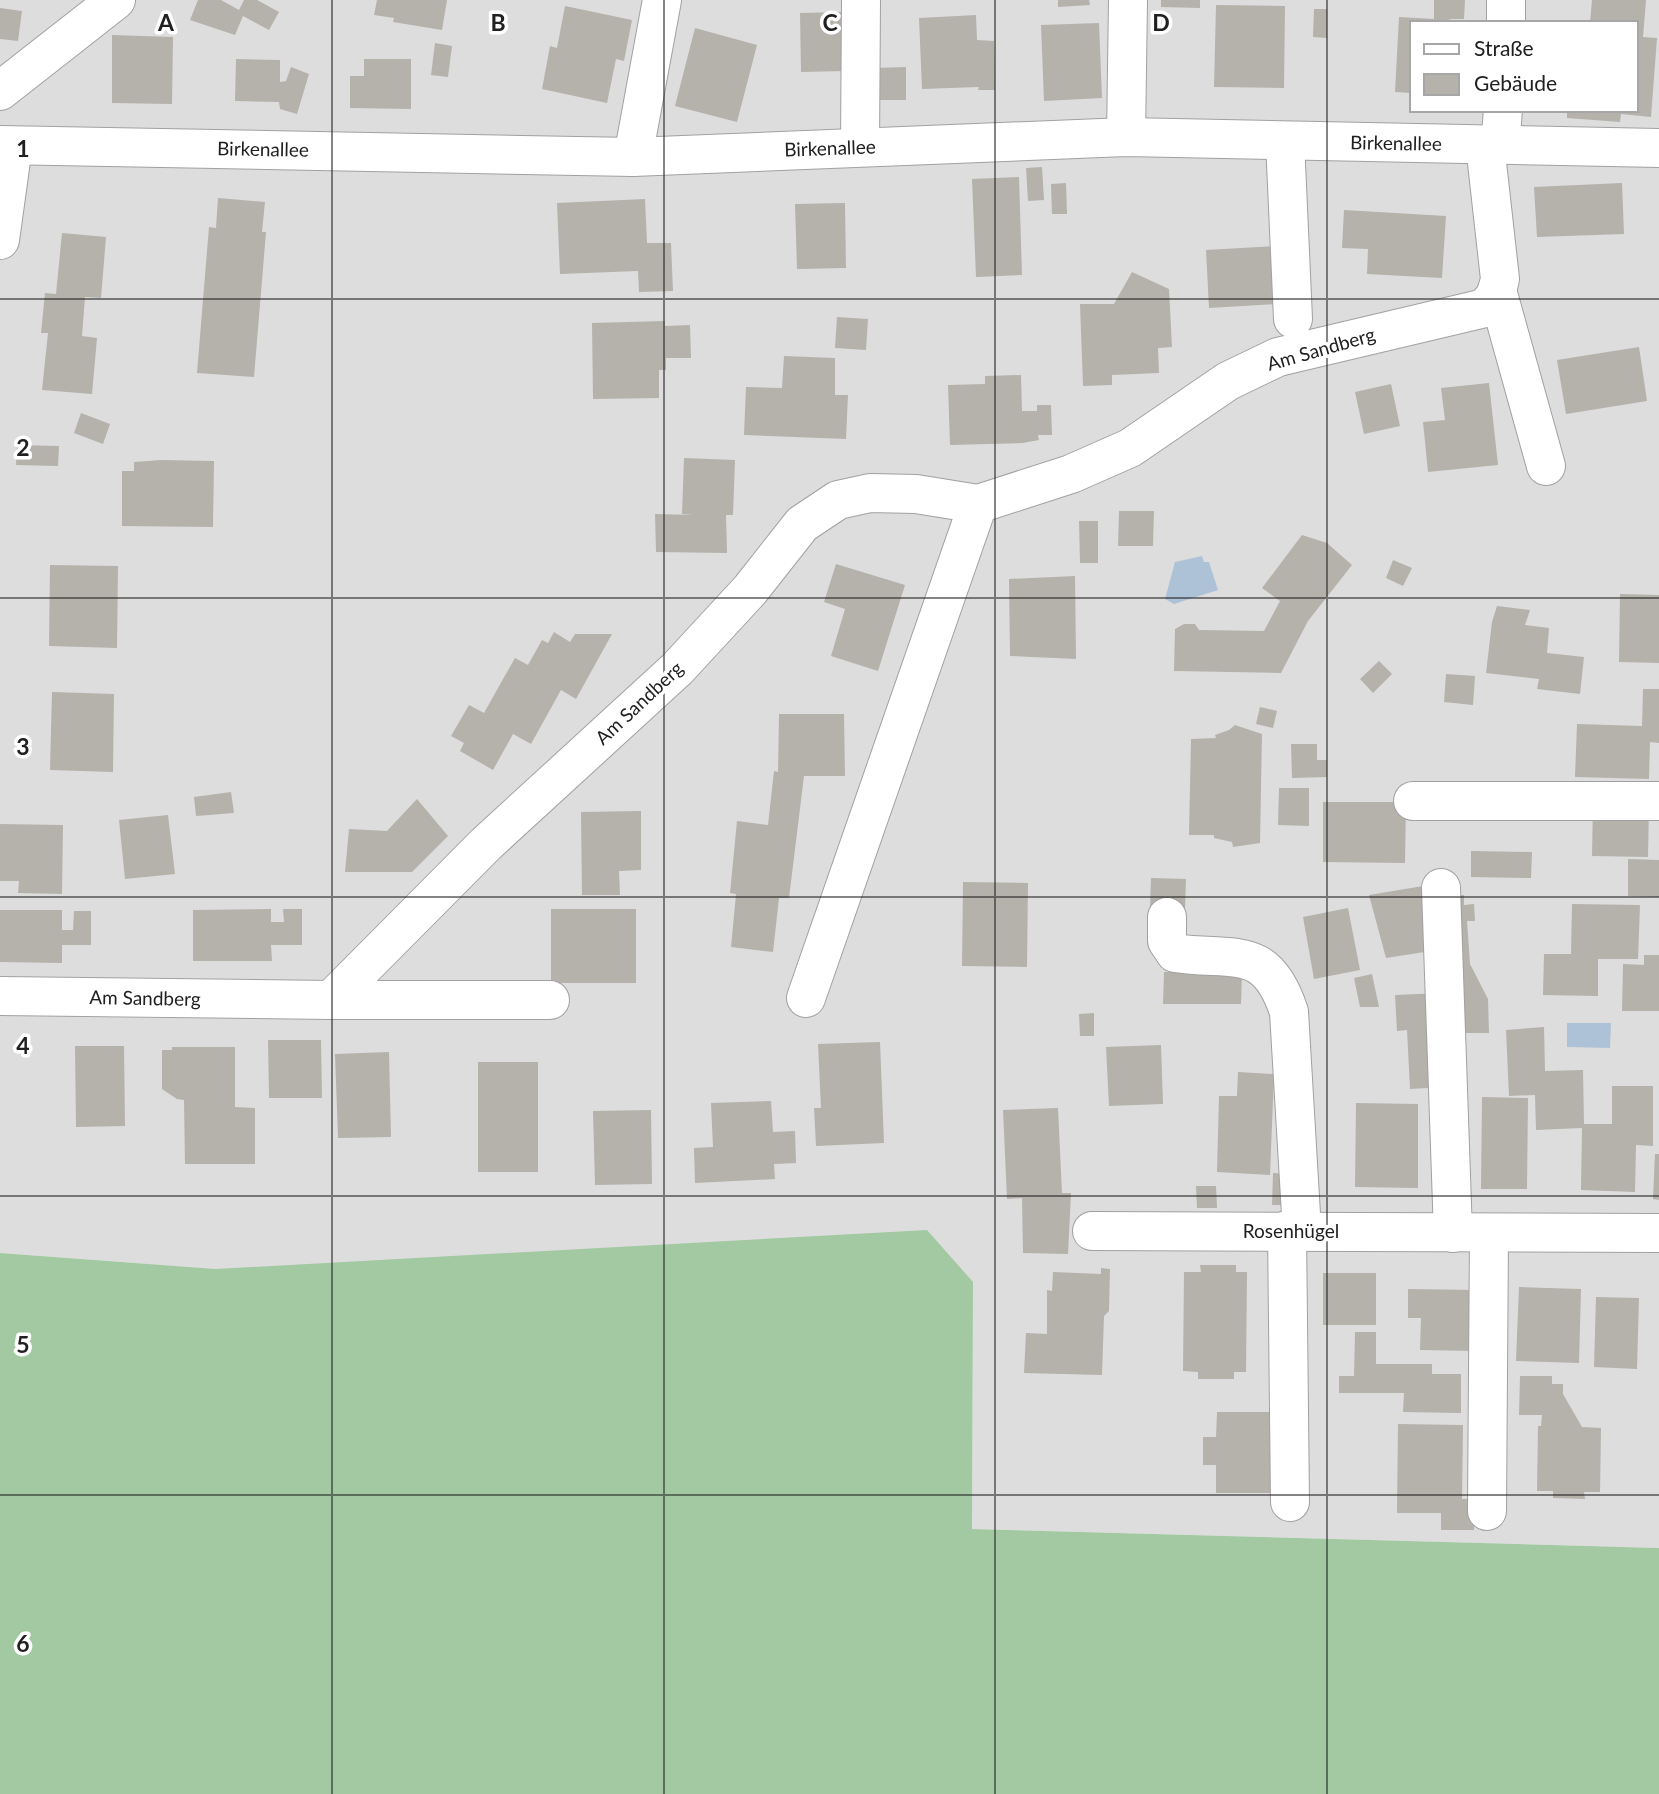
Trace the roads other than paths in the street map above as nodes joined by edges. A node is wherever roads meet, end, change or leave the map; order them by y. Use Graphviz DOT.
graph roads {
  1 [pos="116,0"];
  2 [pos="662,0"];
  3 [pos="861,0"];
  4 [pos="1128,0"];
  5 [pos="1506,0"];
  6 [pos="1506,21"];
  7 [pos="0,91"];
  8 [pos="1496,134"];
  9 [pos="1126,136"];
  10 [pos="1285,141"];
  11 [pos="6,145"];
  12 [pos="860,147"];
  13 [pos="1659,148"];
  14 [pos="634,157"];
  15 [pos="0,240"];
  16 [pos="1497,290"];
  17 [pos="1293,319"];
  18 [pos="1546,466"];
  19 [pos="978,505"];
  20 [pos="1413,801"];
  21 [pos="1659,801"];
  22 [pos="1441,888"];
  23 [pos="1167,917"];
  24 [pos="0,996"];
  25 [pos="806,998"];
  26 [pos="331,1000"];
  27 [pos="550,1000"];
  28 [pos="1092,1231"];
  29 [pos="1294,1231"];
  30 [pos="1471,1233"];
  31 [pos="1659,1233"];
  32 [pos="1290,1502"];
  33 [pos="1487,1511"];
  1 -- 7 [label="street"];
  2 -- 14 [label="street"];
  3 -- 12 [label="street"];
  4 -- 9 [label="street"];
  5 -- 6 [label="street"];
  8 -- 10 [label="street, Birkenallee"];
  8 -- 13 [label="street, Birkenallee"];
  8 -- 16 [label="street"];
  9 -- 10 [label="street, Birkenallee"];
  9 -- 12 [label="street, Birkenallee"];
  10 -- 17 [label="street"];
  11 -- 14 [label="street, Birkenallee"];
  11 -- 15 [label="street"];
  12 -- 14 [label="street, Birkenallee"];
  16 -- 18 [label="street"];
  16 -- 19 [label="street, Am Sandberg"];
  19 -- 25 [label="street"];
  19 -- 26 [label="street, Am Sandberg"];
  20 -- 21 [label="street"];
  22 -- 30 [label="street"];
  23 -- 29 [label="street"];
  24 -- 26 [label="street, Am Sandberg"];
  26 -- 27 [label="street, Am Sandberg"];
  28 -- 29 [label="street, Rosenhügel"];
  29 -- 30 [label="street, Rosenhügel"];
  29 -- 32 [label="street"];
  30 -- 31 [label="street, Rosenhügel"];
  30 -- 33 [label="street"];
}
